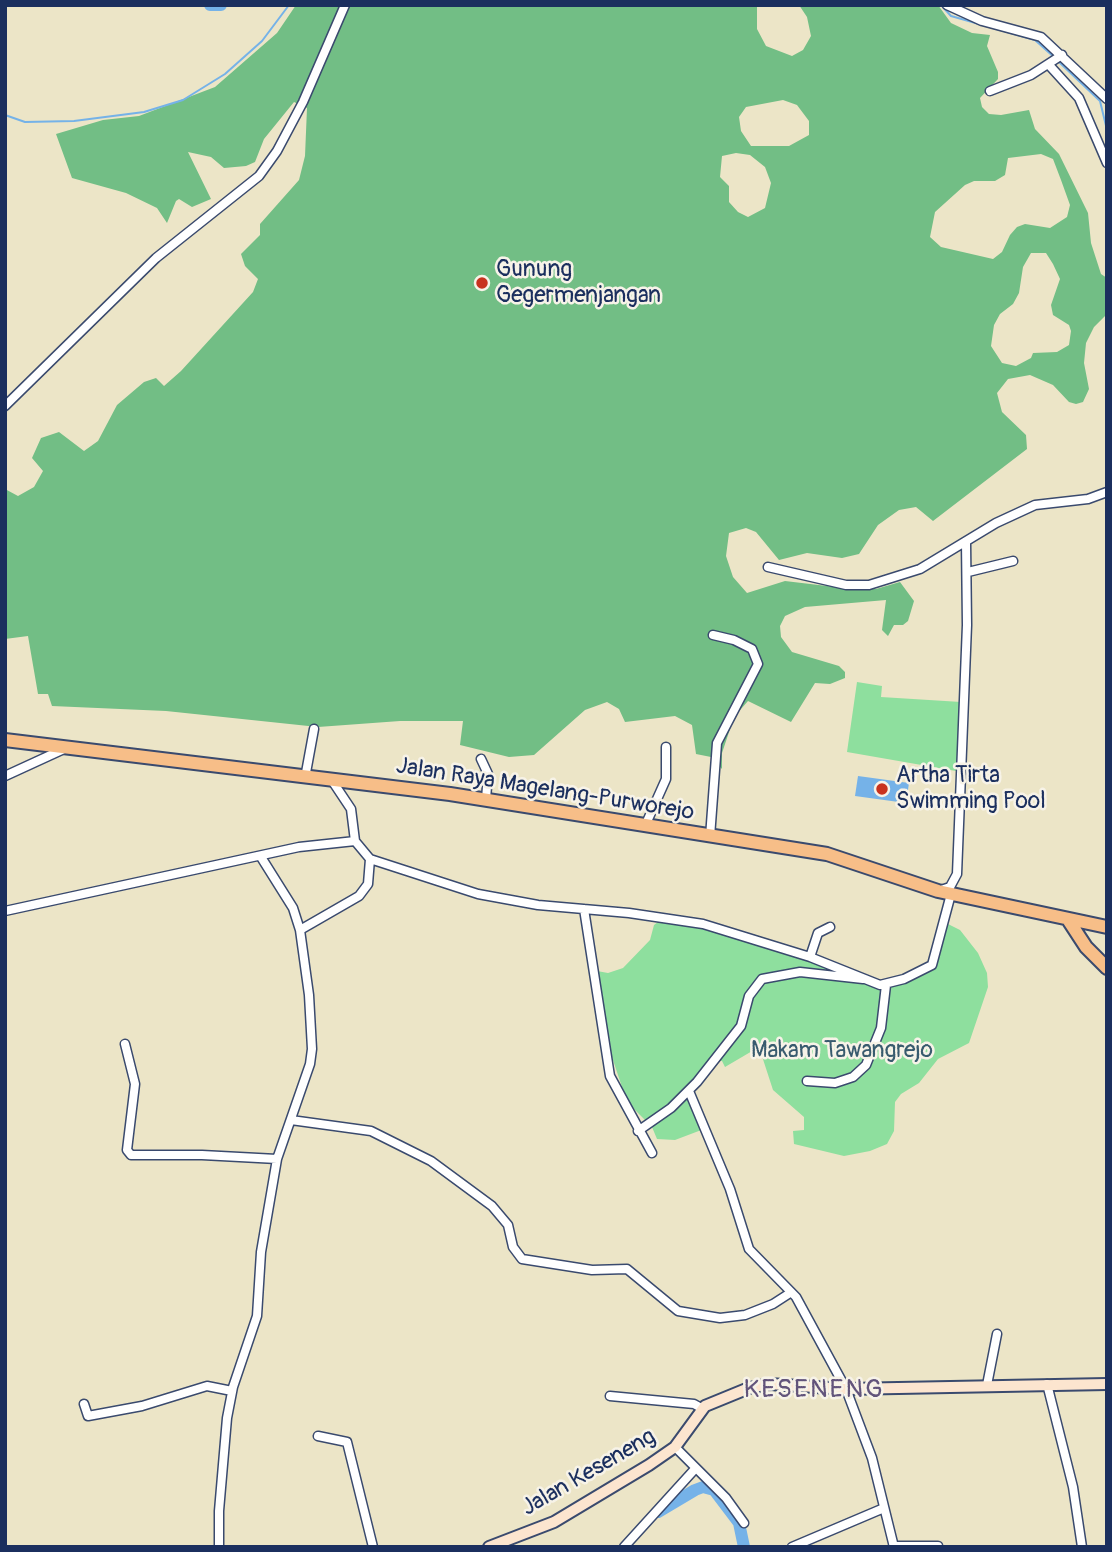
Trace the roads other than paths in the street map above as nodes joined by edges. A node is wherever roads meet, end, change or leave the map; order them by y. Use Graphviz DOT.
graph roads {
  1 [pos="345,5"];
  2 [pos="947,5"];
  3 [pos="1061,56"];
  4 [pos="1051,64"];
  5 [pos="990,91"];
  6 [pos="1107,99"];
  7 [pos="1107,163"];
  8 [pos="5,406"];
  9 [pos="1107,492"];
  10 [pos="966,542"];
  11 [pos="1013,561"];
  12 [pos="768,567"];
  13 [pos="968,572"];
  14 [pos="713,635"];
  15 [pos="314,729"];
  16 [pos="5,740"];
  17 [pos="666,747"];
  18 [pos="66,748"];
  19 [pos="481,759"];
  20 [pos="5,776"];
  21 [pos="305,778"];
  22 [pos="331,779"];
  23 [pos="486,799"];
  24 [pos="645,826"];
  25 [pos="710,837"];
  26 [pos="355,841"];
  27 [pos="261,857"];
  28 [pos="370,859"];
  29 [pos="957,868"];
  30 [pos="938,891"];
  31 [pos="957,895"];
  32 [pos="584,909"];
  33 [pos="5,911"];
  34 [pos="1069,921"];
  35 [pos="1107,927"];
  36 [pos="830,928"];
  37 [pos="300,929"];
  38 [pos="810,957"];
  39 [pos="1107,968"];
  40 [pos="866,979"];
  41 [pos="886,985"];
  42 [pos="125,1044"];
  43 [pos="807,1081"];
  44 [pos="689,1091"];
  45 [pos="291,1120"];
  46 [pos="638,1131"];
  47 [pos="652,1153"];
  48 [pos="277,1160"];
  49 [pos="790,1293"];
  50 [pos="997,1334"];
  51 [pos="1047,1384"];
  52 [pos="1107,1384"];
  53 [pos="987,1385"];
  54 [pos="845,1389"];
  55 [pos="232,1391"];
  56 [pos="610,1396"];
  57 [pos="84,1404"];
  58 [pos="702,1409"];
  59 [pos="318,1436"];
  60 [pos="675,1447"];
  61 [pos="694,1470"];
  62 [pos="884,1508"];
  63 [pos="744,1523"];
  64 [pos="893,1546"];
  65 [pos="938,1546"];
  66 [pos="219,1547"];
  67 [pos="373,1547"];
  68 [pos="489,1547"];
  69 [pos="624,1547"];
  70 [pos="792,1547"];
  71 [pos="1082,1547"];
  1 -- 8 [label="street"];
  2 -- 3 [label="street"];
  3 -- 4 [label="street"];
  3 -- 6 [label="street"];
  4 -- 5 [label="street"];
  4 -- 7 [label="street"];
  9 -- 10 [label="street"];
  10 -- 12 [label="street"];
  10 -- 13 [label="street"];
  11 -- 13 [label="street"];
  13 -- 29 [label="street"];
  14 -- 25 [label="street"];
  15 -- 21 [label="street"];
  16 -- 18 [label="main road, Jalan Raya Magelang-Purworejo"];
  17 -- 24 [label="street"];
  18 -- 20 [label="street"];
  18 -- 21 [label="main road, Jalan Raya Magelang-Purworejo"];
  19 -- 23 [label="street"];
  21 -- 22 [label="main road, Jalan Raya Magelang-Purworejo"];
  22 -- 23 [label="main road, Jalan Raya Magelang-Purworejo"];
  22 -- 26 [label="street"];
  23 -- 24 [label="main road, Jalan Raya Magelang-Purworejo"];
  24 -- 25 [label="main road, Jalan Raya Magelang-Purworejo"];
  25 -- 30 [label="main road, Jalan Raya Magelang-Purworejo"];
  26 -- 27 [label="street"];
  26 -- 28 [label="street"];
  27 -- 33 [label="street"];
  27 -- 37 [label="street"];
  28 -- 32 [label="street"];
  28 -- 37 [label="street"];
  29 -- 30 [label="street"];
  29 -- 31 [label="street"];
  30 -- 31 [label="main road, Jalan Raya Magelang-Purworejo"];
  31 -- 34 [label="main road, Jalan Raya Magelang-Purworejo"];
  31 -- 41 [label="street"];
  32 -- 38 [label="street"];
  32 -- 46 [label="street"];
  34 -- 35 [label="main road, Jalan Raya Magelang-Purworejo"];
  34 -- 39 [label="main road"];
  36 -- 38 [label="street"];
  37 -- 45 [label="street"];
  38 -- 40 [label="street"];
  40 -- 41 [label="street"];
  40 -- 44 [label="street"];
  41 -- 43 [label="street"];
  42 -- 48 [label="street"];
  44 -- 46 [label="street"];
  44 -- 49 [label="street"];
  45 -- 48 [label="street"];
  45 -- 49 [label="street"];
  46 -- 47 [label="street"];
  48 -- 55 [label="street"];
  49 -- 54 [label="street"];
  50 -- 53 [label="street"];
  51 -- 52 [label="street, Jalan Keseneng"];
  51 -- 53 [label="street, Jalan Keseneng"];
  51 -- 71 [label="street"];
  53 -- 54 [label="street, Jalan Keseneng"];
  54 -- 58 [label="street, Jalan Keseneng"];
  54 -- 62 [label="street"];
  55 -- 57 [label="street"];
  55 -- 66 [label="street"];
  56 -- 58 [label="street"];
  58 -- 60 [label="street, Jalan Keseneng"];
  59 -- 67 [label="street"];
  60 -- 61 [label="street"];
  60 -- 68 [label="street, Jalan Keseneng"];
  61 -- 63 [label="street"];
  61 -- 69 [label="street"];
  62 -- 64 [label="street"];
  62 -- 70 [label="street"];
  64 -- 65 [label="street"];
}
